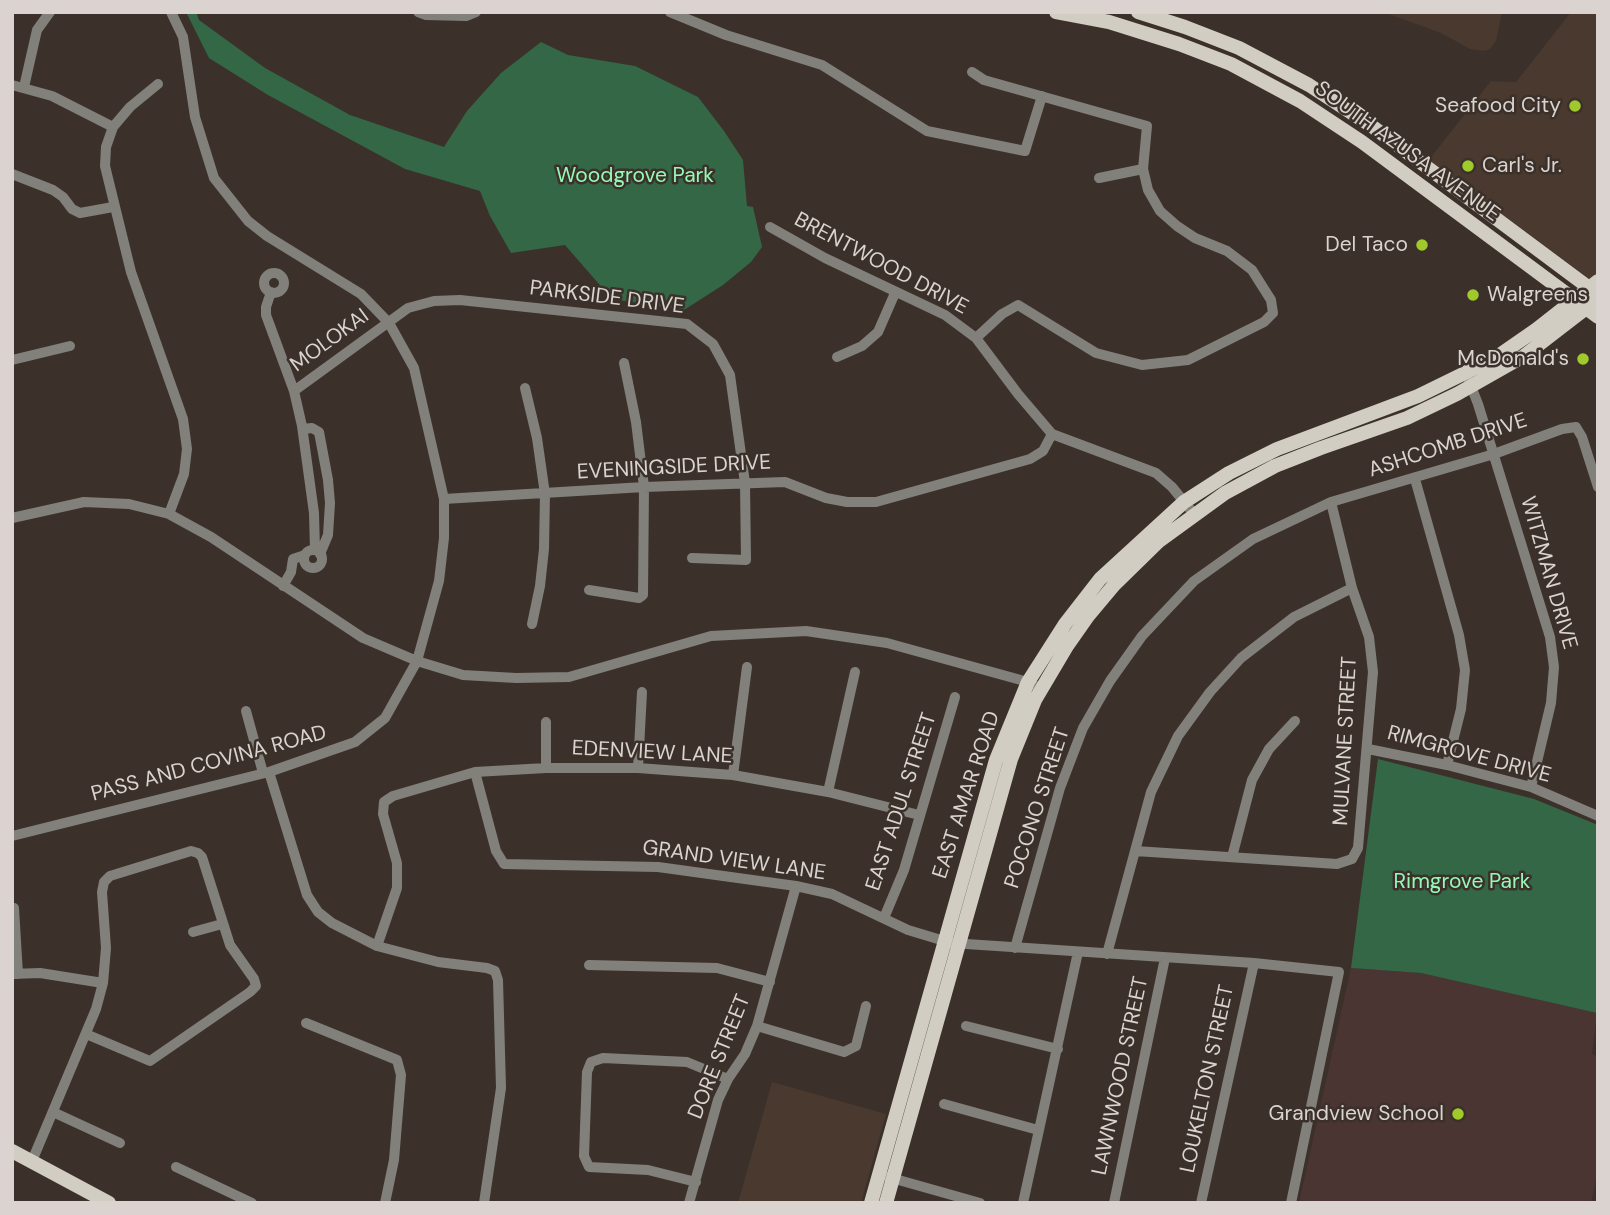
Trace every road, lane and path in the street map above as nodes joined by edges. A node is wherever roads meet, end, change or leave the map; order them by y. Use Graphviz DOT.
graph roads {
  1 [pos="50,12"];
  2 [pos="172,12"];
  3 [pos="418,12"];
  4 [pos="476,12"];
  5 [pos="670,12"];
  6 [pos="1056,12"];
  7 [pos="1138,12"];
  8 [pos="972,72"];
  9 [pos="158,84"];
  10 [pos="18,86"];
  11 [pos="1042,96"];
  12 [pos="113,127"];
  13 [pos="1143,169"];
  14 [pos="1430,170"];
  15 [pos="12,174"];
  16 [pos="1098,178"];
  17 [pos="1419,184"];
  18 [pos="113,207"];
  19 [pos="770,227"];
  20 [pos="1596,291"];
  21 [pos="271,292"];
  22 [pos="895,293"];
  23 [pos="1586,309"];
  24 [pos="389,323"];
  25 [pos="976,338"];
  26 [pos="70,346"];
  27 [pos="837,358"];
  28 [pos="12,360"];
  29 [pos="624,363"];
  30 [pos="1468,380"];
  31 [pos="525,388"];
  32 [pos="294,391"];
  33 [pos="303,429"];
  34 [pos="1052,434"];
  35 [pos="1494,454"];
  36 [pos="1415,479"];
  37 [pos="745,483"];
  38 [pos="644,487"];
  39 [pos="1598,487"];
  40 [pos="545,494"];
  41 [pos="444,499"];
  42 [pos="1331,502"];
  43 [pos="1189,508"];
  44 [pos="169,514"];
  45 [pos="12,518"];
  46 [pos="313,553"];
  47 [pos="692,558"];
  48 [pos="283,586"];
  49 [pos="1352,588"];
  50 [pos="589,590"];
  51 [pos="532,624"];
  52 [pos="417,661"];
  53 [pos="747,667"];
  54 [pos="855,673"];
  55 [pos="1035,685"];
  56 [pos="642,692"];
  57 [pos="955,697"];
  58 [pos="246,712"];
  59 [pos="1295,721"];
  60 [pos="546,722"];
  61 [pos="1368,749"];
  62 [pos="1447,765"];
  63 [pos="546,768"];
  64 [pos="638,768"];
  65 [pos="475,772"];
  66 [pos="266,773"];
  67 [pos="733,775"];
  68 [pos="1531,786"];
  69 [pos="828,792"];
  70 [pos="919,815"];
  71 [pos="1598,816"];
  72 [pos="12,836"];
  73 [pos="1135,850"];
  74 [pos="1232,857"];
  75 [pos="796,886"];
  76 [pos="14,908"];
  77 [pos="884,918"];
  78 [pos="222,924"];
  79 [pos="193,932"];
  80 [pos="951,943"];
  81 [pos="377,946"];
  82 [pos="1015,947"];
  83 [pos="1078,952"];
  84 [pos="1107,954"];
  85 [pos="1165,958"];
  86 [pos="1254,963"];
  87 [pos="589,965"];
  88 [pos="15,974"];
  89 [pos="770,982"];
  90 [pos="103,983"];
  91 [pos="866,1006"];
  92 [pos="306,1023"];
  93 [pos="757,1026"];
  94 [pos="966,1026"];
  95 [pos="86,1034"];
  96 [pos="1058,1049"];
  97 [pos="728,1079"];
  98 [pos="944,1104"];
  99 [pos="53,1112"];
  100 [pos="1038,1130"];
  101 [pos="120,1143"];
  102 [pos="12,1151"];
  103 [pos="32,1161"];
  104 [pos="176,1167"];
  105 [pos="886,1177"];
  106 [pos="695,1182"];
  107 [pos="942,1198"];
  108 [pos="108,1203"];
  109 [pos="252,1203"];
  110 [pos="385,1203"];
  111 [pos="484,1203"];
  112 [pos="689,1203"];
  113 [pos="871,1203"];
  114 [pos="886,1203"];
  115 [pos="980,1203"];
  116 [pos="1023,1203"];
  117 [pos="1114,1203"];
  118 [pos="1201,1203"];
  119 [pos="1291,1203"];
  1 -- 10 [label="street"];
  2 -- 24 [label="street, PASS AND COVINA ROAD"];
  3 -- 4 [label="street"];
  5 -- 11 [label="street"];
  6 -- 17 [label="main road, SOUTH AZUSA AVENUE"];
  7 -- 14 [label="main road, SOUTH AZUSA AVENUE"];
  8 -- 11 [label="street"];
  9 -- 12 [label="street"];
  10 -- 12 [label="street"];
  11 -- 13 [label="street"];
  12 -- 18 [label="street"];
  13 -- 16 [label="street"];
  13 -- 25 [label="street"];
  14 -- 17 [label="main road"];
  14 -- 20 [label="main road, SOUTH AZUSA AVENUE"];
  15 -- 18 [label="street"];
  17 -- 23 [label="main road, SOUTH AZUSA AVENUE"];
  18 -- 44 [label="street"];
  19 -- 22 [label="street, BRENTWOOD DRIVE"];
  20 -- 23 [label="main road, EAST AMAR ROAD"];
  21 -- 32 [label="street"];
  22 -- 25 [label="street, BRENTWOOD DRIVE"];
  22 -- 27 [label="street"];
  23 -- 30 [label="main road, EAST AMAR ROAD"];
  24 -- 32 [label="street, MOLOKAI"];
  24 -- 37 [label="street, PARKSIDE DRIVE"];
  24 -- 41 [label="street, PASS AND COVINA ROAD"];
  25 -- 34 [label="street, BRENTWOOD DRIVE"];
  26 -- 28 [label="street"];
  29 -- 38 [label="street"];
  30 -- 35 [label="street, WITZMAN DRIVE"];
  30 -- 43 [label="main road, EAST AMAR ROAD"];
  31 -- 40 [label="street"];
  32 -- 33 [label="street"];
  33 -- 46 [label="street"];
  33 -- 46 [label="street"];
  34 -- 37 [label="street, EVENINGSIDE DRIVE"];
  34 -- 43 [label="street"];
  35 -- 36 [label="street, ASHCOMB DRIVE"];
  35 -- 39 [label="street, ASHCOMB DRIVE"];
  35 -- 68 [label="street, WITZMAN DRIVE"];
  36 -- 42 [label="street, ASHCOMB DRIVE"];
  36 -- 62 [label="street"];
  37 -- 38 [label="street, EVENINGSIDE DRIVE"];
  37 -- 47 [label="street, PARKSIDE DRIVE"];
  38 -- 40 [label="street, EVENINGSIDE DRIVE"];
  38 -- 50 [label="street"];
  40 -- 41 [label="street, EVENINGSIDE DRIVE"];
  40 -- 51 [label="street"];
  41 -- 52 [label="street, PASS AND COVINA ROAD"];
  42 -- 49 [label="street, MULVANE STREET"];
  42 -- 82 [label="street, POCONO STREET"];
  43 -- 55 [label="main road, EAST AMAR ROAD"];
  44 -- 45 [label="street"];
  44 -- 48 [label="street"];
  46 -- 48 [label="street"];
  48 -- 52 [label="street"];
  49 -- 61 [label="street, MULVANE STREET"];
  49 -- 73 [label="street, LAWNWOOD STREET"];
  52 -- 55 [label="street"];
  52 -- 66 [label="street, PASS AND COVINA ROAD"];
  53 -- 67 [label="street"];
  54 -- 69 [label="street"];
  55 -- 80 [label="main road, EAST AMAR ROAD"];
  56 -- 64 [label="street"];
  57 -- 70 [label="street, EAST ADUL STREET"];
  58 -- 66 [label="street"];
  59 -- 74 [label="street"];
  60 -- 63 [label="street"];
  61 -- 62 [label="street, RIMGROVE DRIVE"];
  61 -- 74 [label="street, MULVANE STREET"];
  62 -- 68 [label="street, RIMGROVE DRIVE"];
  63 -- 64 [label="street, EDENVIEW LANE"];
  63 -- 65 [label="street, EDENVIEW LANE"];
  64 -- 67 [label="street, EDENVIEW LANE"];
  65 -- 75 [label="street, GRAND VIEW LANE"];
  65 -- 81 [label="street, EDENVIEW LANE"];
  66 -- 72 [label="street, PASS AND COVINA ROAD"];
  66 -- 81 [label="street"];
  67 -- 69 [label="street, EDENVIEW LANE"];
  68 -- 71 [label="street, RIMGROVE DRIVE"];
  69 -- 70 [label="street, EDENVIEW LANE"];
  70 -- 77 [label="street, EAST ADUL STREET"];
  73 -- 74 [label="street"];
  73 -- 84 [label="street, LAWNWOOD STREET"];
  75 -- 77 [label="street, GRAND VIEW LANE"];
  75 -- 89 [label="street, DORE STREET"];
  76 -- 88 [label="street"];
  77 -- 80 [label="street, GRAND VIEW LANE"];
  78 -- 79 [label="street"];
  78 -- 90 [label="street"];
  78 -- 95 [label="street"];
  80 -- 82 [label="street, GRAND VIEW LANE"];
  80 -- 105 [label="main road, EAST AMAR ROAD"];
  81 -- 111 [label="street"];
  82 -- 83 [label="street, GRAND VIEW LANE"];
  83 -- 84 [label="street, GRAND VIEW LANE"];
  83 -- 96 [label="street"];
  84 -- 85 [label="street, GRAND VIEW LANE"];
  85 -- 86 [label="street, GRAND VIEW LANE"];
  85 -- 117 [label="street, LAWNWOOD STREET"];
  86 -- 118 [label="street, LOUKELTON STREET"];
  86 -- 119 [label="street, GRAND VIEW LANE"];
  87 -- 89 [label="street"];
  88 -- 90 [label="street"];
  89 -- 93 [label="street, DORE STREET"];
  90 -- 95 [label="street"];
  91 -- 93 [label="street"];
  92 -- 110 [label="street"];
  93 -- 97 [label="street, DORE STREET"];
  94 -- 96 [label="street"];
  95 -- 99 [label="street"];
  96 -- 100 [label="street"];
  97 -- 106 [label="street, DORE STREET"];
  97 -- 106 [label="street"];
  98 -- 100 [label="street"];
  99 -- 101 [label="street"];
  99 -- 103 [label="street"];
  100 -- 116 [label="street"];
  102 -- 103 [label="main road"];
  103 -- 108 [label="main road"];
  104 -- 109 [label="street"];
  105 -- 107 [label="street"];
  105 -- 113 [label="main road, EAST AMAR ROAD"];
  105 -- 114 [label="main road, EAST AMAR ROAD"];
  106 -- 112 [label="street, DORE STREET"];
  107 -- 115 [label="street"];
}
